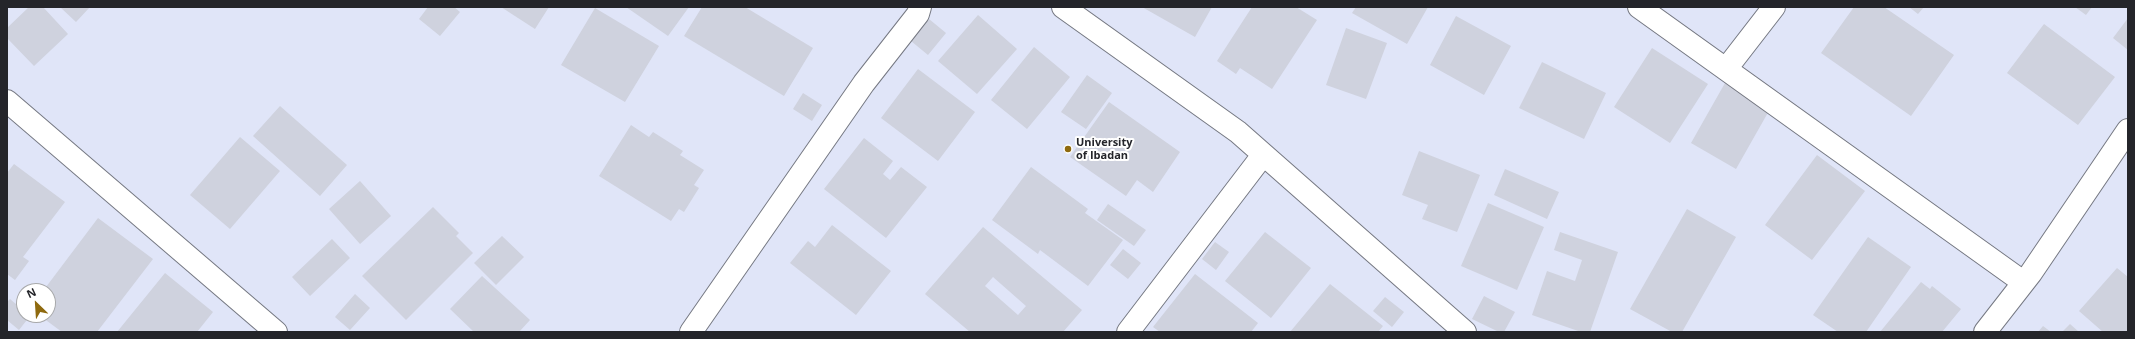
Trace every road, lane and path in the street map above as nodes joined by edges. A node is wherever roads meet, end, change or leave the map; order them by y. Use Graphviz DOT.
graph roads {
  1 [pos="920,7"];
  2 [pos="1063,7"];
  3 [pos="1639,7"];
  4 [pos="1774,7"];
  5 [pos="1726,69"];
  6 [pos="7,101"];
  7 [pos="2128,130"];
  8 [pos="1263,155"];
  9 [pos="2023,282"];
  10 [pos="276,332"];
  11 [pos="691,332"];
  12 [pos="1128,332"];
  13 [pos="1465,332"];
  14 [pos="1985,332"];
  1 -- 11 [label="street"];
  2 -- 8 [label="street"];
  3 -- 5 [label="street"];
  4 -- 5 [label="street"];
  5 -- 9 [label="street"];
  6 -- 10 [label="street"];
  7 -- 9 [label="street"];
  8 -- 12 [label="street"];
  8 -- 13 [label="street"];
  9 -- 14 [label="street"];
}
